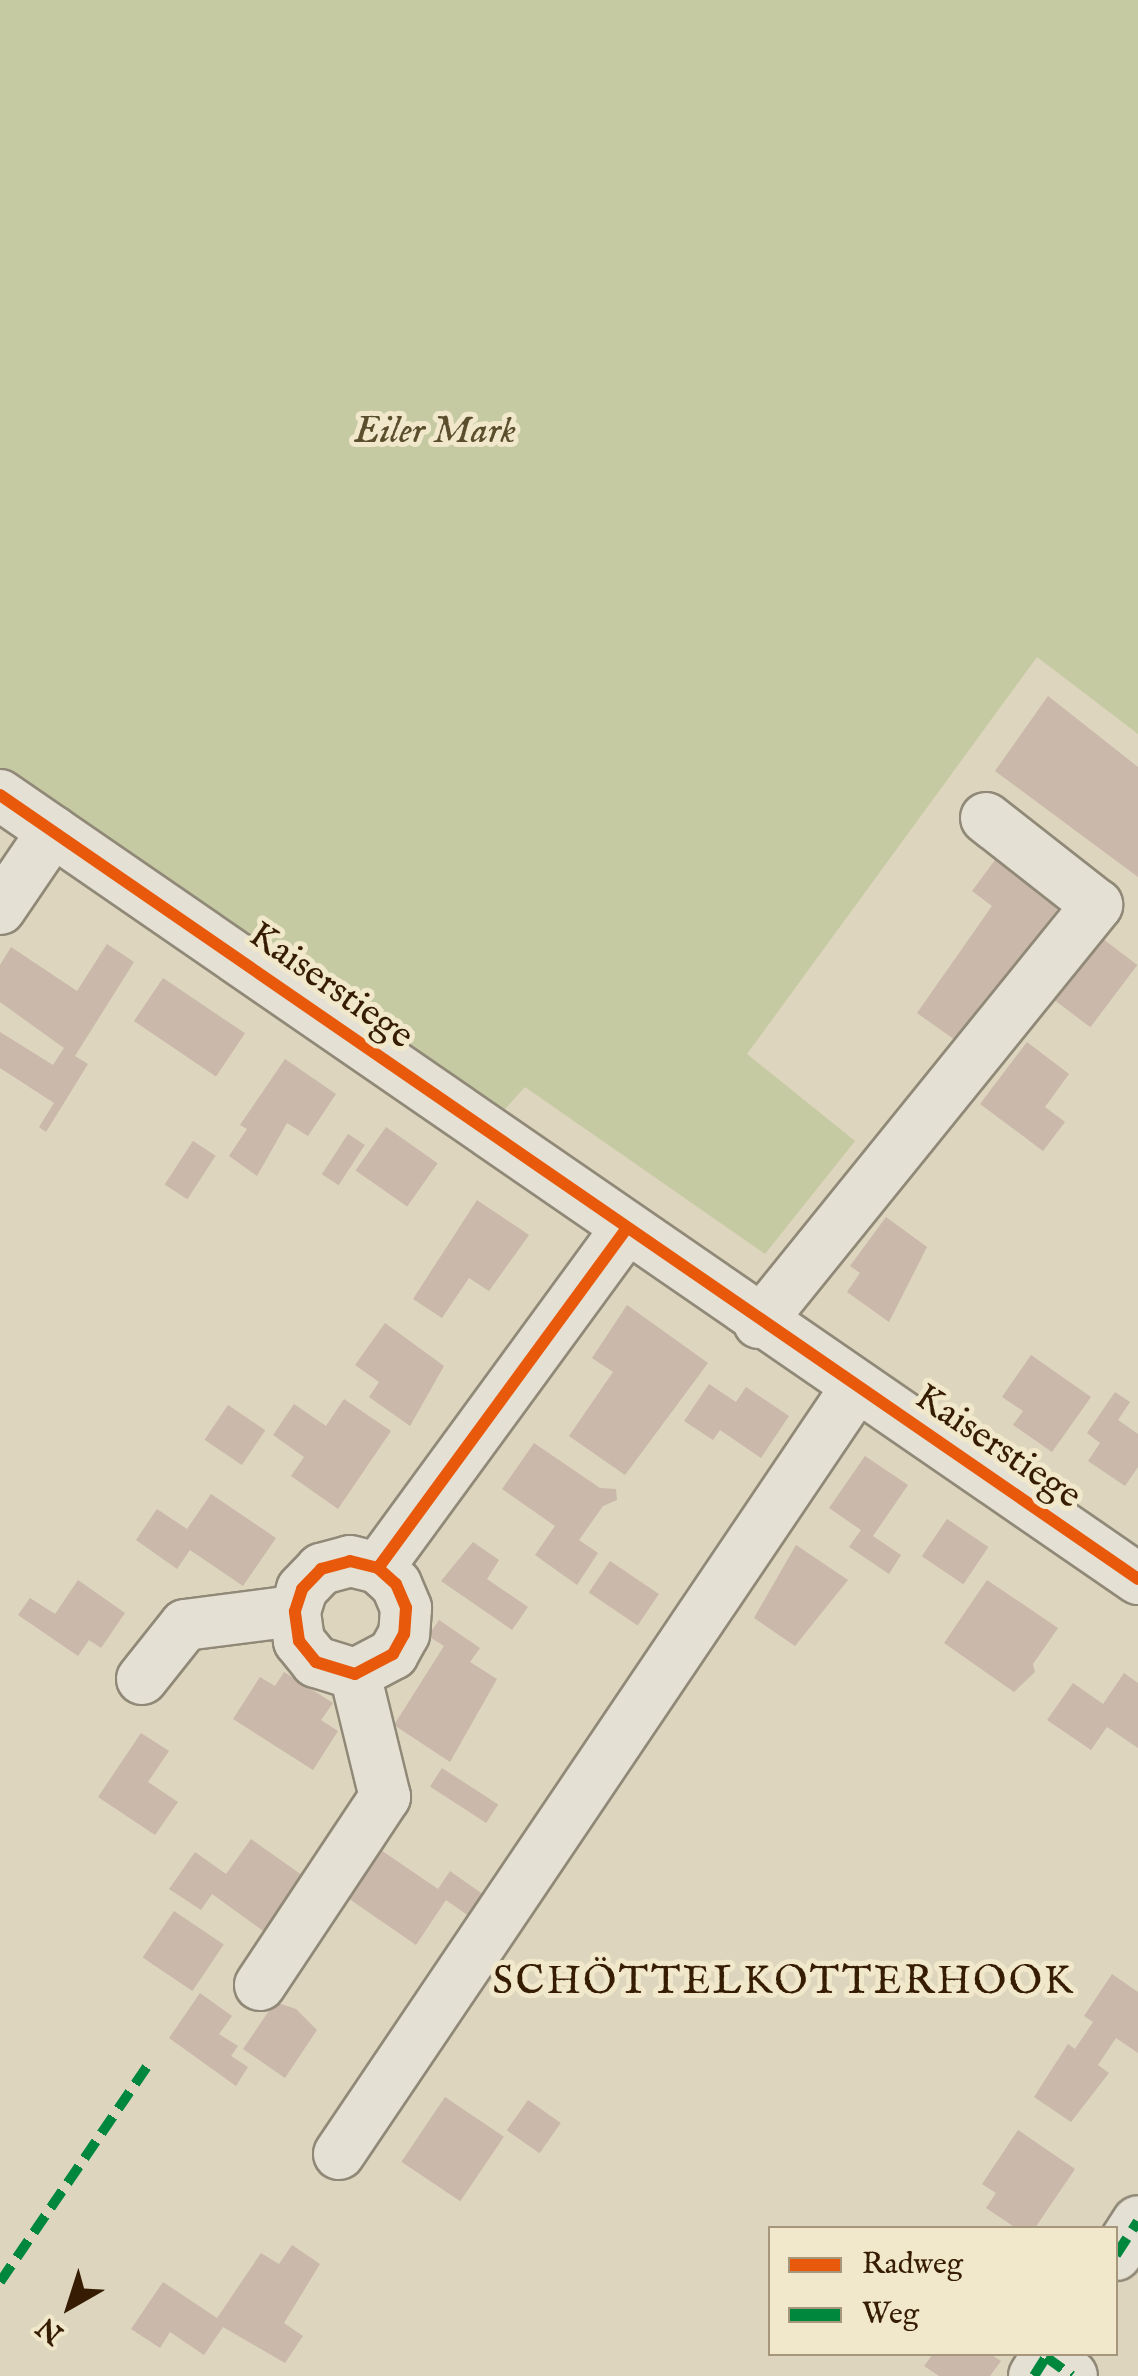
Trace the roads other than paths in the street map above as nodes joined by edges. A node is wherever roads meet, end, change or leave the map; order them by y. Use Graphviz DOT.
graph roads {
  1 [pos="0,795"];
  2 [pos="986,818"];
  3 [pos="53,832"];
  4 [pos="0,909"];
  5 [pos="626,1228"];
  6 [pos="759,1323"];
  7 [pos="855,1389"];
  8 [pos="1134,1567"];
  9 [pos="378,1568"];
  10 [pos="294,1611"];
  11 [pos="355,1674"];
  12 [pos="142,1679"];
  13 [pos="260,1985"];
  14 [pos="339,2154"];
  15 [pos="1138,2221"];
  16 [pos="1118,2252"];
  1 -- 3 [label="street, Kaiserstiege"];
  2 -- 6 [label="street"];
  3 -- 4 [label="street"];
  3 -- 5 [label="street, Kaiserstiege"];
  5 -- 6 [label="street, Kaiserstiege"];
  5 -- 9 [label="street"];
  6 -- 7 [label="street, Kaiserstiege"];
  7 -- 8 [label="street, Kaiserstiege"];
  7 -- 14 [label="street"];
  9 -- 10 [label="street"];
  9 -- 11 [label="street"];
  10 -- 11 [label="street"];
  10 -- 12 [label="street"];
  11 -- 13 [label="street"];
  15 -- 16 [label="street"];
}
